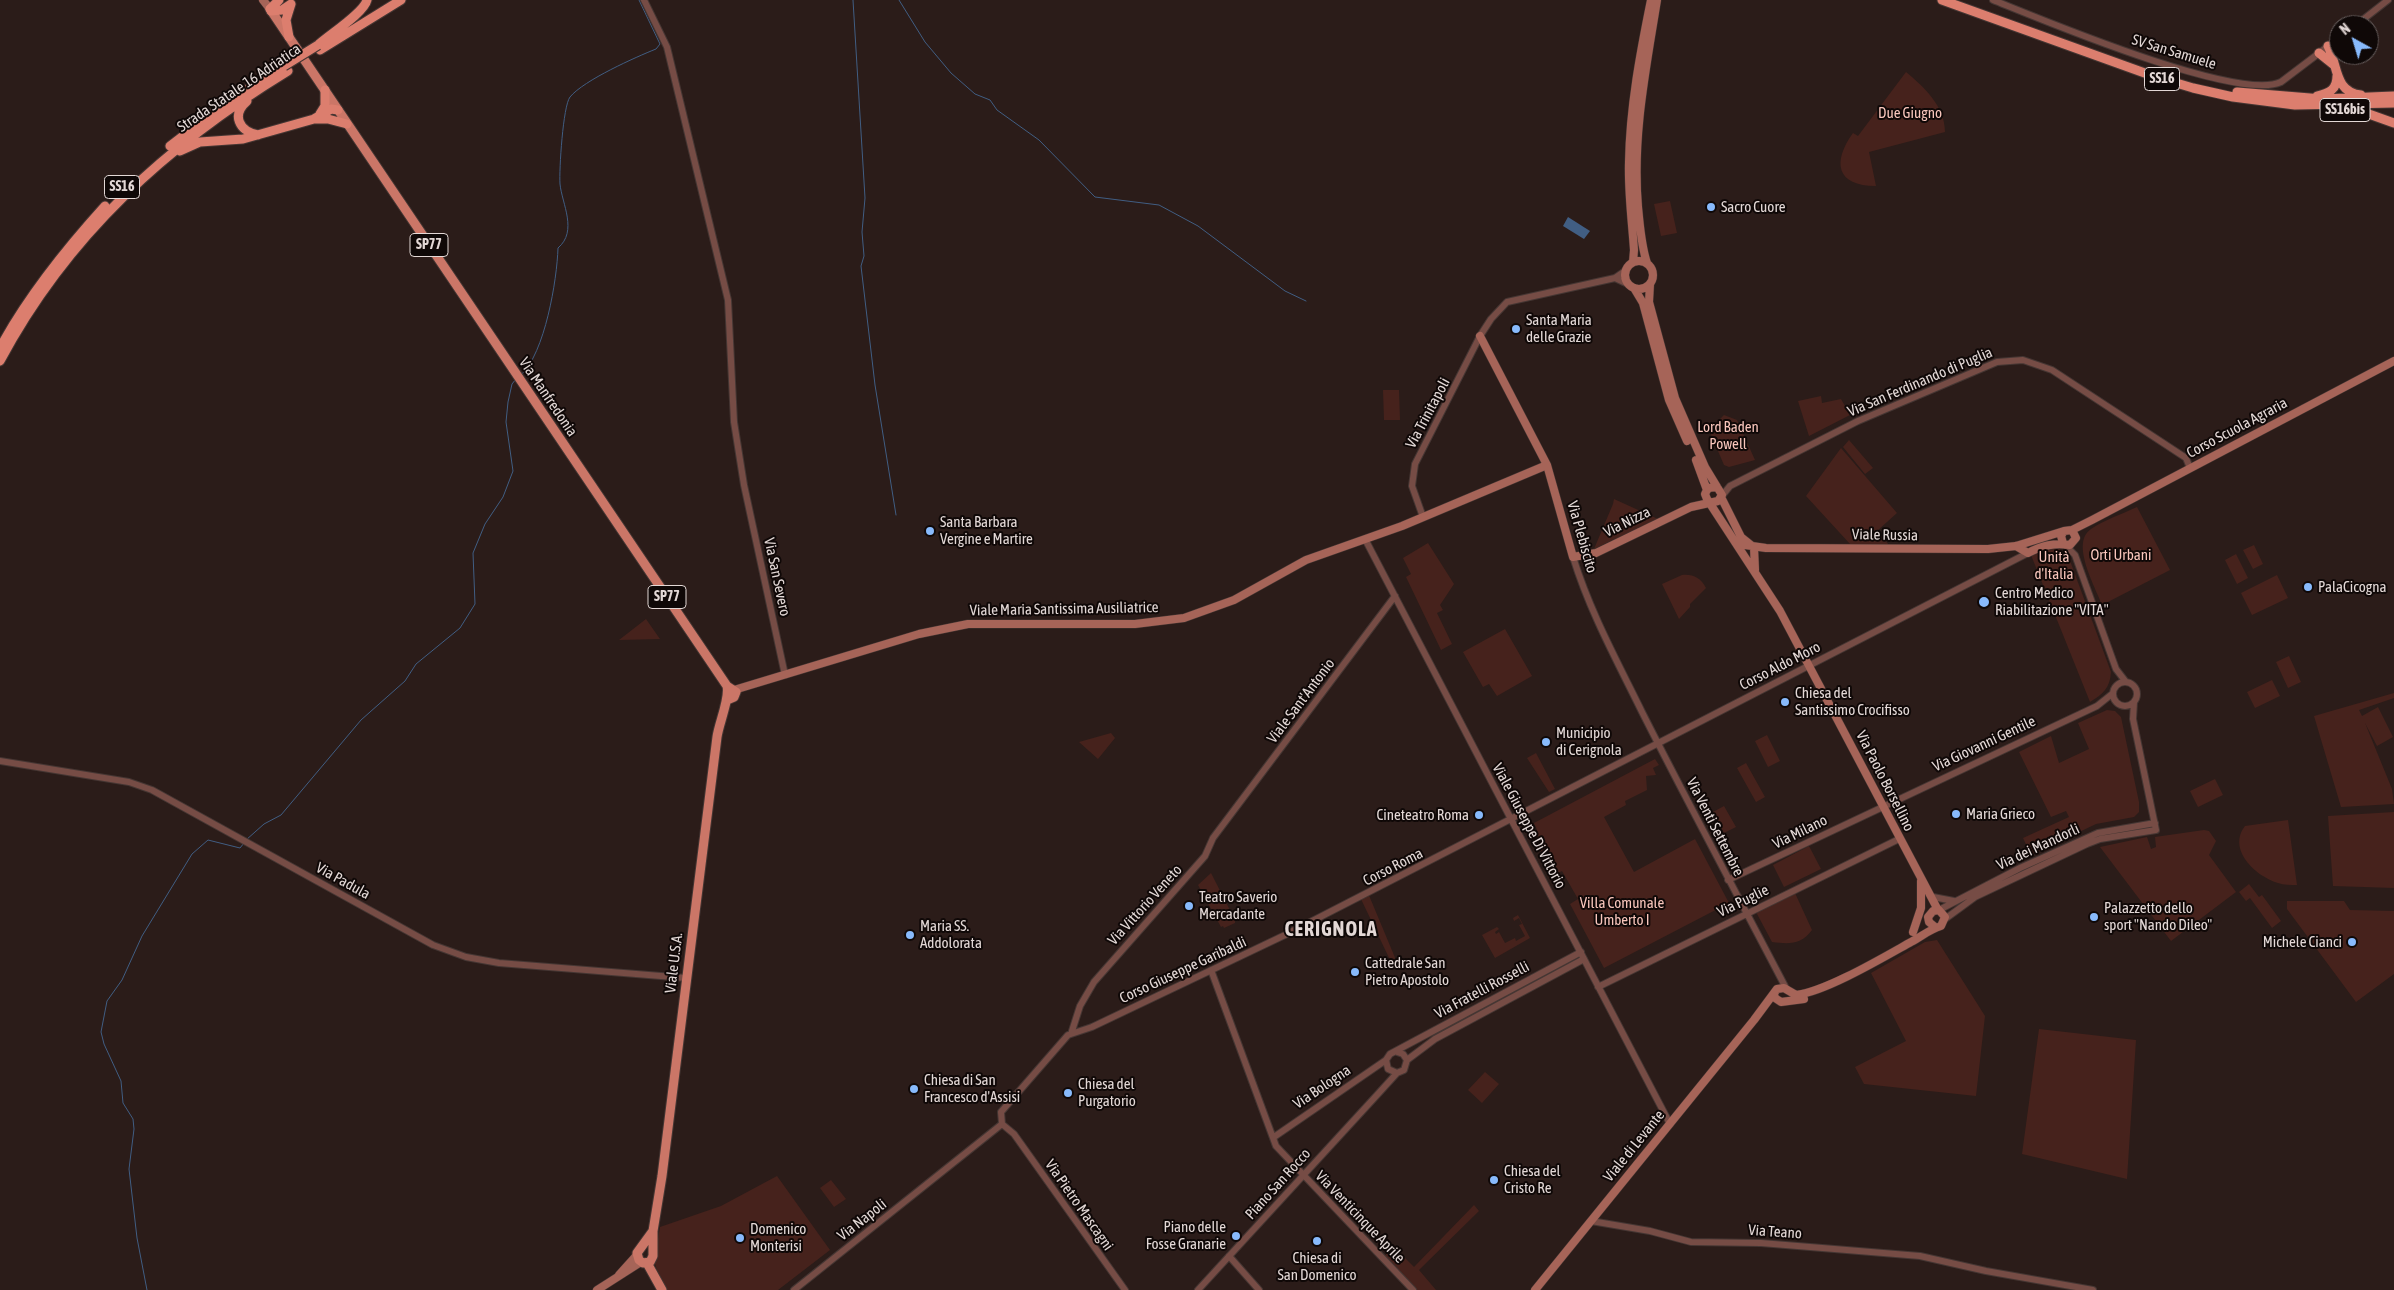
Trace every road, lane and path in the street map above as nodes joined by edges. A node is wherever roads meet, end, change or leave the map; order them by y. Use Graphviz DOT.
graph roads {
  1 [pos="263,0"];
  2 [pos="279,0"];
  3 [pos="366,0"];
  4 [pos="390,0"];
  5 [pos="401,0"];
  6 [pos="644,0"];
  7 [pos="1651,0"];
  8 [pos="1657,0"];
  9 [pos="1942,0"];
  10 [pos="1955,0"];
  11 [pos="1994,0"];
  12 [pos="2388,0"];
  13 [pos="293,2"];
  14 [pos="270,10"];
  15 [pos="2369,15"];
  16 [pos="289,37"];
  17 [pos="2328,46"];
  18 [pos="319,48"];
  19 [pos="2320,53"];
  20 [pos="2334,66"];
  21 [pos="286,69"];
  22 [pos="2337,76"];
  23 [pos="264,86"];
  24 [pos="325,90"];
  25 [pos="2394,95"];
  26 [pos="2306,97"];
  27 [pos="2394,103"];
  28 [pos="2295,105"];
  29 [pos="338,110"];
  30 [pos="321,117"];
  31 [pos="2394,123"];
  32 [pos="348,124"];
  33 [pos="261,135"];
  34 [pos="154,167"];
  35 [pos="1632,262"];
  36 [pos="1647,263"];
  37 [pos="1626,271"];
  38 [pos="1615,278"];
  39 [pos="1650,284"];
  40 [pos="1631,286"];
  41 [pos="1480,336"];
  42 [pos="0,348"];
  43 [pos="0,361"];
  44 [pos="2394,361"];
  45 [pos="1547,465"];
  46 [pos="2190,468"];
  47 [pos="1730,486"];
  48 [pos="1717,487"];
  49 [pos="1706,492"];
  50 [pos="1721,497"];
  51 [pos="1710,502"];
  52 [pos="1417,505"];
  53 [pos="1692,507"];
  54 [pos="1433,513"];
  55 [pos="1423,517"];
  56 [pos="2092,520"];
  57 [pos="1412,522"];
  58 [pos="2068,530"];
  59 [pos="2076,538"];
  60 [pos="1365,540"];
  61 [pos="2063,543"];
  62 [pos="1738,544"];
  63 [pos="2016,546"];
  64 [pos="1754,547"];
  65 [pos="2028,552"];
  66 [pos="2075,555"];
  67 [pos="1573,557"];
  68 [pos="1756,572"];
  69 [pos="1395,596"];
  70 [pos="1810,666"];
  71 [pos="2116,669"];
  72 [pos="785,675"];
  73 [pos="2126,682"];
  74 [pos="2116,686"];
  75 [pos="731,692"];
  76 [pos="2112,694"];
  77 [pos="2115,702"];
  78 [pos="2134,702"];
  79 [pos="2097,706"];
  80 [pos="2123,706"];
  81 [pos="2133,719"];
  82 [pos="1658,744"];
  83 [pos="0,761"];
  84 [pos="1882,807"];
  85 [pos="1512,820"];
  86 [pos="1227,822"];
  87 [pos="2155,826"];
  88 [pos="1899,838"];
  89 [pos="1728,880"];
  90 [pos="1922,881"];
  91 [pos="1933,898"];
  92 [pos="1954,901"];
  93 [pos="1939,910"];
  94 [pos="1745,913"];
  95 [pos="1929,916"];
  96 [pos="1945,919"];
  97 [pos="1935,927"];
  98 [pos="1913,932"];
  99 [pos="1285,935"];
  100 [pos="1898,949"];
  101 [pos="1582,956"];
  102 [pos="1211,970"];
  103 [pos="1777,973"];
  104 [pos="686,978"];
  105 [pos="1832,983"];
  106 [pos="1598,987"];
  107 [pos="1787,990"];
  108 [pos="1776,991"];
  109 [pos="1783,1001"];
  110 [pos="1754,1020"];
  111 [pos="1072,1031"];
  112 [pos="1397,1052"];
  113 [pos="1386,1060"];
  114 [pos="1407,1060"];
  115 [pos="1397,1073"];
  116 [pos="1002,1124"];
  117 [pos="1670,1124"];
  118 [pos="1274,1137"];
  119 [pos="1302,1176"];
  120 [pos="1591,1221"];
  121 [pos="652,1230"];
  122 [pos="1229,1256"];
  123 [pos="646,1258"];
  124 [pos="597,1290"];
  125 [pos="662,1290"];
  126 [pos="794,1290"];
  127 [pos="1125,1290"];
  128 [pos="1198,1290"];
  129 [pos="1259,1290"];
  130 [pos="1413,1290"];
  131 [pos="1535,1290"];
  132 [pos="2093,1290"];
  1 -- 14 [label="main road, SP77"];
  2 -- 14 [label="highway"];
  3 -- 18 [label="highway"];
  4 -- 18 [label="highway, Strada Statale 16 Adriatica / SS16"];
  5 -- 18 [label="highway, Strada Statale 16 Adriatica / SS16"];
  6 -- 72 [label="street, Via San Severo"];
  7 -- 35 [label="main road"];
  8 -- 36 [label="main road"];
  9 -- 28 [label="highway, SS16"];
  10 -- 26 [label="highway, SS16"];
  11 -- 19 [label="street, SV San Samuele"];
  12 -- 15 [label="street"];
  13 -- 14 [label="highway"];
  13 -- 16 [label="highway"];
  14 -- 16 [label="main road, SP77"];
  16 -- 24 [label="main road, SP77"];
  17 -- 19 [label="street, SV San Samuele"];
  17 -- 20 [label="highway"];
  18 -- 21 [label="highway, Strada Statale 16 Adriatica / SS16, bridge"];
  19 -- 20 [label="highway"];
  20 -- 22 [label="highway"];
  21 -- 23 [label="highway, Strada Statale 16 Adriatica / SS16"];
  21 -- 42 [label="highway, Strada Statale 16 Adriatica / SS16"];
  22 -- 25 [label="highway"];
  22 -- 26 [label="highway"];
  23 -- 33 [label="highway"];
  23 -- 34 [label="highway, Strada Statale 16 Adriatica / SS16"];
  24 -- 29 [label="main road, SP77"];
  24 -- 30 [label="highway"];
  25 -- 26 [label="highway, SS16"];
  27 -- 28 [label="highway, SS16"];
  28 -- 31 [label="highway, SS16bis"];
  29 -- 30 [label="highway"];
  29 -- 32 [label="main road, SP77"];
  30 -- 32 [label="highway"];
  30 -- 33 [label="highway"];
  32 -- 75 [label="main road, Via Manfredonia / SP77"];
  33 -- 34 [label="highway"];
  34 -- 43 [label="highway, Strada Statale 16 Adriatica / SS16"];
  35 -- 36 [label="main road"];
  35 -- 37 [label="main road"];
  36 -- 39 [label="main road"];
  37 -- 38 [label="street, Via Trinitapoli"];
  37 -- 40 [label="main road"];
  38 -- 40 [label="street"];
  38 -- 41 [label="street, Via Trinitapoli"];
  39 -- 40 [label="main road"];
  39 -- 48 [label="main road"];
  40 -- 49 [label="main road"];
  41 -- 45 [label="main road, Via Plebiscito"];
  41 -- 52 [label="street, Via Trinitapoli"];
  44 -- 46 [label="main road, Corso Scuola Agraria"];
  45 -- 54 [label="main road, Viale Maria Santissima Ausiliatrice"];
  45 -- 67 [label="main road, Via Plebiscito"];
  46 -- 47 [label="street, Via San Ferdinando di Puglia"];
  46 -- 56 [label="main road, Corso Scuola Agraria"];
  47 -- 48 [label="street, Via San Ferdinando di Puglia"];
  47 -- 50 [label="street, Via San Ferdinando di Puglia"];
  48 -- 49 [label="main road"];
  48 -- 50 [label="main road"];
  49 -- 51 [label="main road"];
  49 -- 53 [label="main road, Via Nizza"];
  50 -- 51 [label="main road"];
  50 -- 64 [label="main road"];
  51 -- 53 [label="main road, Via Nizza"];
  51 -- 62 [label="main road, Via Paolo Borsellino"];
  52 -- 54 [label="street"];
  52 -- 55 [label="street, Via Trinitapoli"];
  52 -- 57 [label="street, Via Trinitapoli"];
  53 -- 67 [label="main road, Via Nizza"];
  54 -- 55 [label="main road, Viale Maria Santissima Ausiliatrice"];
  55 -- 57 [label="main road, Viale Maria Santissima Ausiliatrice"];
  56 -- 58 [label="main road, Corso Scuola Agraria"];
  56 -- 59 [label="main road, Corso Scuola Agraria"];
  57 -- 60 [label="main road, Viale Maria Santissima Ausiliatrice"];
  58 -- 59 [label="main road"];
  58 -- 61 [label="main road"];
  58 -- 63 [label="main road, Viale Russia"];
  59 -- 61 [label="main road, Corso Aldo Moro"];
  59 -- 66 [label="street"];
  60 -- 69 [label="street, Viale Giuseppe Di Vittorio"];
  60 -- 72 [label="main road, Viale Maria Santissima Ausiliatrice"];
  61 -- 65 [label="main road, Corso Aldo Moro"];
  61 -- 66 [label="street"];
  62 -- 64 [label="main road, Viale Russia"];
  62 -- 68 [label="main road, Via Paolo Borsellino"];
  63 -- 64 [label="main road, Viale Russia"];
  63 -- 65 [label="main road"];
  64 -- 68 [label="main road"];
  65 -- 70 [label="street, Corso Aldo Moro"];
  66 -- 71 [label="street"];
  67 -- 82 [label="street, Via Plebiscito"];
  68 -- 70 [label="main road, Via Paolo Borsellino"];
  69 -- 85 [label="street, Viale Giuseppe Di Vittorio"];
  69 -- 86 [label="street, Viale Sant'Antonio"];
  70 -- 82 [label="street, Corso Aldo Moro"];
  70 -- 84 [label="main road, Via Paolo Borsellino"];
  71 -- 73 [label="street"];
  71 -- 74 [label="street"];
  72 -- 75 [label="main road, Viale Maria Santissima Ausiliatrice"];
  73 -- 74 [label="street"];
  73 -- 78 [label="street"];
  74 -- 76 [label="street"];
  75 -- 104 [label="main road, Viale U.S.A."];
  76 -- 77 [label="street"];
  76 -- 79 [label="street, Via Giovanni Gentile"];
  77 -- 79 [label="street, Via Giovanni Gentile"];
  77 -- 80 [label="street"];
  78 -- 80 [label="street"];
  78 -- 81 [label="street"];
  79 -- 84 [label="street, Via Giovanni Gentile"];
  80 -- 81 [label="street"];
  81 -- 87 [label="street"];
  82 -- 85 [label="street, Corso Aldo Moro"];
  82 -- 89 [label="street, Via Venti Settembre"];
  83 -- 104 [label="street, Via Padula"];
  84 -- 88 [label="main road, Via Paolo Borsellino"];
  84 -- 89 [label="street, Via Milano"];
  85 -- 99 [label="street, Corso Roma"];
  85 -- 101 [label="street, Viale Giuseppe Di Vittorio"];
  86 -- 111 [label="street, Via Vittorio Veneto"];
  87 -- 92 [label="street, Via dei Mandorli"];
  87 -- 96 [label="street, Via dei Mandorli"];
  88 -- 90 [label="main road, Via Paolo Borsellino"];
  88 -- 94 [label="street, Via Puglie"];
  89 -- 94 [label="street, Via Venti Settembre"];
  90 -- 91 [label="main road"];
  90 -- 95 [label="main road"];
  90 -- 98 [label="main road"];
  91 -- 92 [label="street"];
  91 -- 93 [label="main road"];
  92 -- 93 [label="street, Via dei Mandorli"];
  93 -- 95 [label="main road"];
  93 -- 96 [label="main road"];
  94 -- 103 [label="street, Via Venti Settembre"];
  94 -- 106 [label="street, Via Puglie"];
  95 -- 97 [label="main road"];
  95 -- 98 [label="main road, Viale di Levante"];
  96 -- 97 [label="main road"];
  97 -- 100 [label="main road, Viale di Levante"];
  98 -- 100 [label="main road, Viale di Levante"];
  99 -- 102 [label="street, Corso Giuseppe Garibaldi"];
  100 -- 105 [label="main road, Viale di Levante"];
  101 -- 106 [label="street, Viale Giuseppe Di Vittorio"];
  101 -- 112 [label="street, Via Fratelli Rosselli"];
  101 -- 114 [label="street, Via Fratelli Rosselli"];
  102 -- 111 [label="street, Corso Giuseppe Garibaldi"];
  102 -- 118 [label="street, Via Venticinque Aprile"];
  103 -- 107 [label="street, Via Venti Settembre"];
  103 -- 108 [label="street, Via Venti Settembre"];
  104 -- 121 [label="main road, Viale U.S.A."];
  105 -- 107 [label="main road, Viale di Levante"];
  105 -- 109 [label="main road, Viale di Levante"];
  106 -- 117 [label="street, Viale Giuseppe Di Vittorio"];
  107 -- 108 [label="main road"];
  107 -- 109 [label="main road"];
  108 -- 109 [label="main road"];
  108 -- 110 [label="main road, Viale di Levante"];
  109 -- 110 [label="main road, Viale di Levante"];
  110 -- 117 [label="main road, Viale di Levante"];
  111 -- 116 [label="street"];
  112 -- 113 [label="street"];
  112 -- 114 [label="street"];
  113 -- 115 [label="street"];
  113 -- 118 [label="street, Via Bologna"];
  114 -- 115 [label="street"];
  115 -- 119 [label="street, Piano San Rocco"];
  116 -- 126 [label="street, Via Napoli"];
  116 -- 127 [label="street, Via Pietro Mascagni"];
  117 -- 120 [label="main road, Viale di Levante"];
  118 -- 119 [label="street, Via Venticinque Aprile"];
  119 -- 122 [label="street, Piano San Rocco"];
  119 -- 130 [label="street, Via Venticinque Aprile"];
  120 -- 131 [label="main road, Viale di Levante"];
  120 -- 132 [label="street, Via Teano"];
  121 -- 123 [label="main road, Viale U.S.A."];
  121 -- 123 [label="main road, Viale U.S.A."];
  122 -- 128 [label="street, Piano San Rocco"];
  122 -- 129 [label="street"];
  123 -- 124 [label="main road"];
  123 -- 125 [label="main road, Viale U.S.A."];
}
